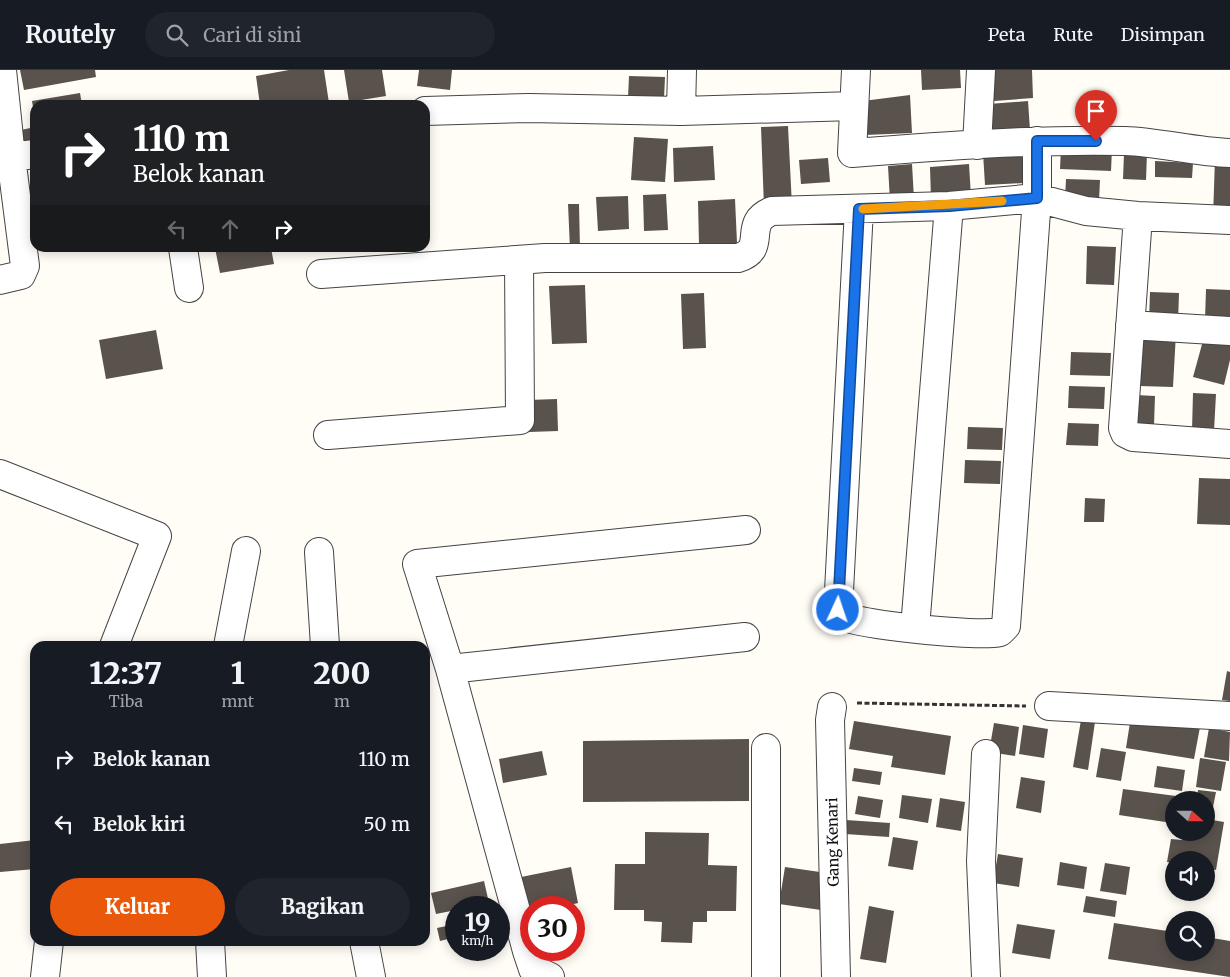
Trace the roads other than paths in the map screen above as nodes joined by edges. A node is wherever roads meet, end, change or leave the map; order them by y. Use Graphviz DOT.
graph roads {
  1 [pos="2,70"];
  2 [pos="682,70"];
  3 [pos="856,70"];
  4 [pos="981,70"];
  5 [pos="854,106"];
  6 [pos="430,111"];
  7 [pos="681,111"];
  8 [pos="1037,141"];
  9 [pos="977,145"];
  10 [pos="1230,153"];
  11 [pos="15,156"];
  12 [pos="1037,198"];
  13 [pos="949,206"];
  14 [pos="859,209"];
  15 [pos="1138,216"];
  16 [pos="1230,220"];
  17 [pos="184,252"];
  18 [pos="520,260"];
  19 [pos="321,274"];
  20 [pos="0,280"];
  21 [pos="189,288"];
  22 [pos="1130,325"];
  23 [pos="1230,331"];
  24 [pos="328,435"];
  25 [pos="1230,444"];
  26 [pos="1,479"];
  27 [pos="746,530"];
  28 [pos="246,551"];
  29 [pos="319,552"];
  30 [pos="915,628"];
  31 [pos="746,637"];
  32 [pos="116,641"];
  33 [pos="229,641"];
  34 [pos="325,641"];
  35 [pos="450,669"];
  36 [pos="1049,706"];
  37 [pos="832,707"];
  38 [pos="1230,716"];
  39 [pos="766,748"];
  40 [pos="986,754"];
  41 [pos="48,946"];
  42 [pos="210,946"];
  43 [pos="365,946"];
  44 [pos="45,977"];
  45 [pos="212,977"];
  46 [pos="371,977"];
  47 [pos="550,977"];
  48 [pos="766,977"];
  49 [pos="836,977"];
  50 [pos="986,977"];
  1 -- 11 [label="street"];
  2 -- 7 [label="street"];
  3 -- 5 [label="street"];
  4 -- 9 [label="street"];
  5 -- 7 [label="street"];
  5 -- 9 [label="street"];
  6 -- 7 [label="street"];
  8 -- 9 [label="street"];
  8 -- 10 [label="street"];
  8 -- 12 [label="street"];
  11 -- 20 [label="street"];
  12 -- 13 [label="street"];
  12 -- 15 [label="street"];
  12 -- 30 [label="street"];
  13 -- 14 [label="street"];
  13 -- 30 [label="street"];
  14 -- 18 [label="street"];
  14 -- 30 [label="street"];
  15 -- 16 [label="street"];
  15 -- 22 [label="street"];
  17 -- 21 [label="street"];
  18 -- 19 [label="street"];
  18 -- 24 [label="street"];
  22 -- 23 [label="street"];
  22 -- 25 [label="street"];
  26 -- 32 [label="street"];
  27 -- 35 [label="street"];
  28 -- 33 [label="street"];
  29 -- 34 [label="street"];
  31 -- 35 [label="street"];
  35 -- 47 [label="street"];
  36 -- 38 [label="street"];
  37 -- 49 [label="street, Gang Kenari"];
  39 -- 48 [label="street"];
  40 -- 50 [label="street"];
  41 -- 44 [label="street"];
  42 -- 45 [label="street"];
  43 -- 46 [label="street"];
}
